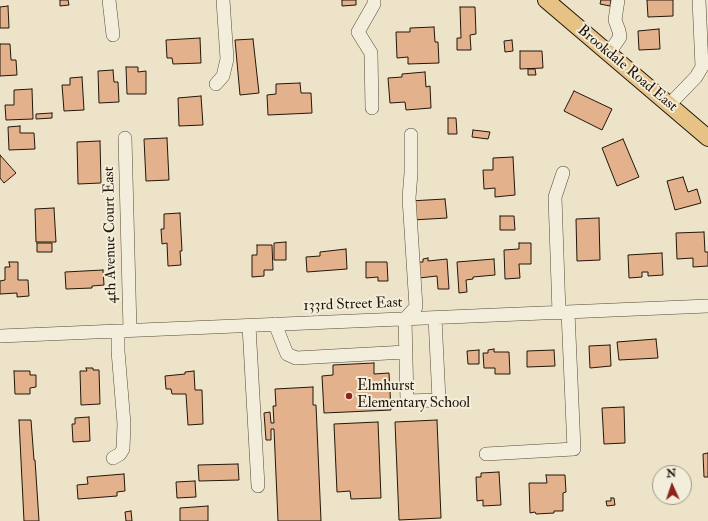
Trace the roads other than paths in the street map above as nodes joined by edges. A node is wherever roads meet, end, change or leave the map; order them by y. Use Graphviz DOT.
graph roads {
  1 [pos="109,0"];
  2 [pos="223,0"];
  3 [pos="374,0"];
  4 [pos="546,0"];
  5 [pos="618,0"];
  6 [pos="699,0"];
  7 [pos="114,35"];
  8 [pos="609,53"];
  9 [pos="216,84"];
  10 [pos="670,104"];
  11 [pos="372,108"];
  12 [pos="411,135"];
  13 [pos="125,138"];
  14 [pos="708,138"];
  15 [pos="563,173"];
  16 [pos="708,306"];
  17 [pos="564,312"];
  18 [pos="435,318"];
  19 [pos="405,319"];
  20 [pos="275,324"];
  21 [pos="249,326"];
  22 [pos="124,331"];
  23 [pos="0,336"];
  24 [pos="406,352"];
  25 [pos="486,454"];
  26 [pos="113,458"];
  27 [pos="258,486"];
  1 -- 7 [label="street"];
  2 -- 9 [label="street"];
  3 -- 11 [label="street"];
  4 -- 8 [label="main road, Brookdale Road East"];
  5 -- 8 [label="street"];
  6 -- 10 [label="street"];
  8 -- 10 [label="main road, Brookdale Road East"];
  10 -- 14 [label="main road, Brookdale Road East"];
  12 -- 19 [label="street"];
  13 -- 22 [label="street, 4th Avenue Court East"];
  15 -- 17 [label="street"];
  16 -- 17 [label="street, 133rd Street East"];
  17 -- 18 [label="street, 133rd Street East"];
  17 -- 25 [label="street"];
  18 -- 19 [label="street, 133rd Street East"];
  18 -- 24 [label="street"];
  19 -- 20 [label="street, 133rd Street East"];
  19 -- 24 [label="street"];
  20 -- 21 [label="street, 133rd Street East"];
  20 -- 24 [label="street"];
  21 -- 22 [label="street, 133rd Street East"];
  21 -- 27 [label="street"];
  22 -- 23 [label="street, 133rd Street East"];
  22 -- 26 [label="street, 4th Avenue Court East"];
}
